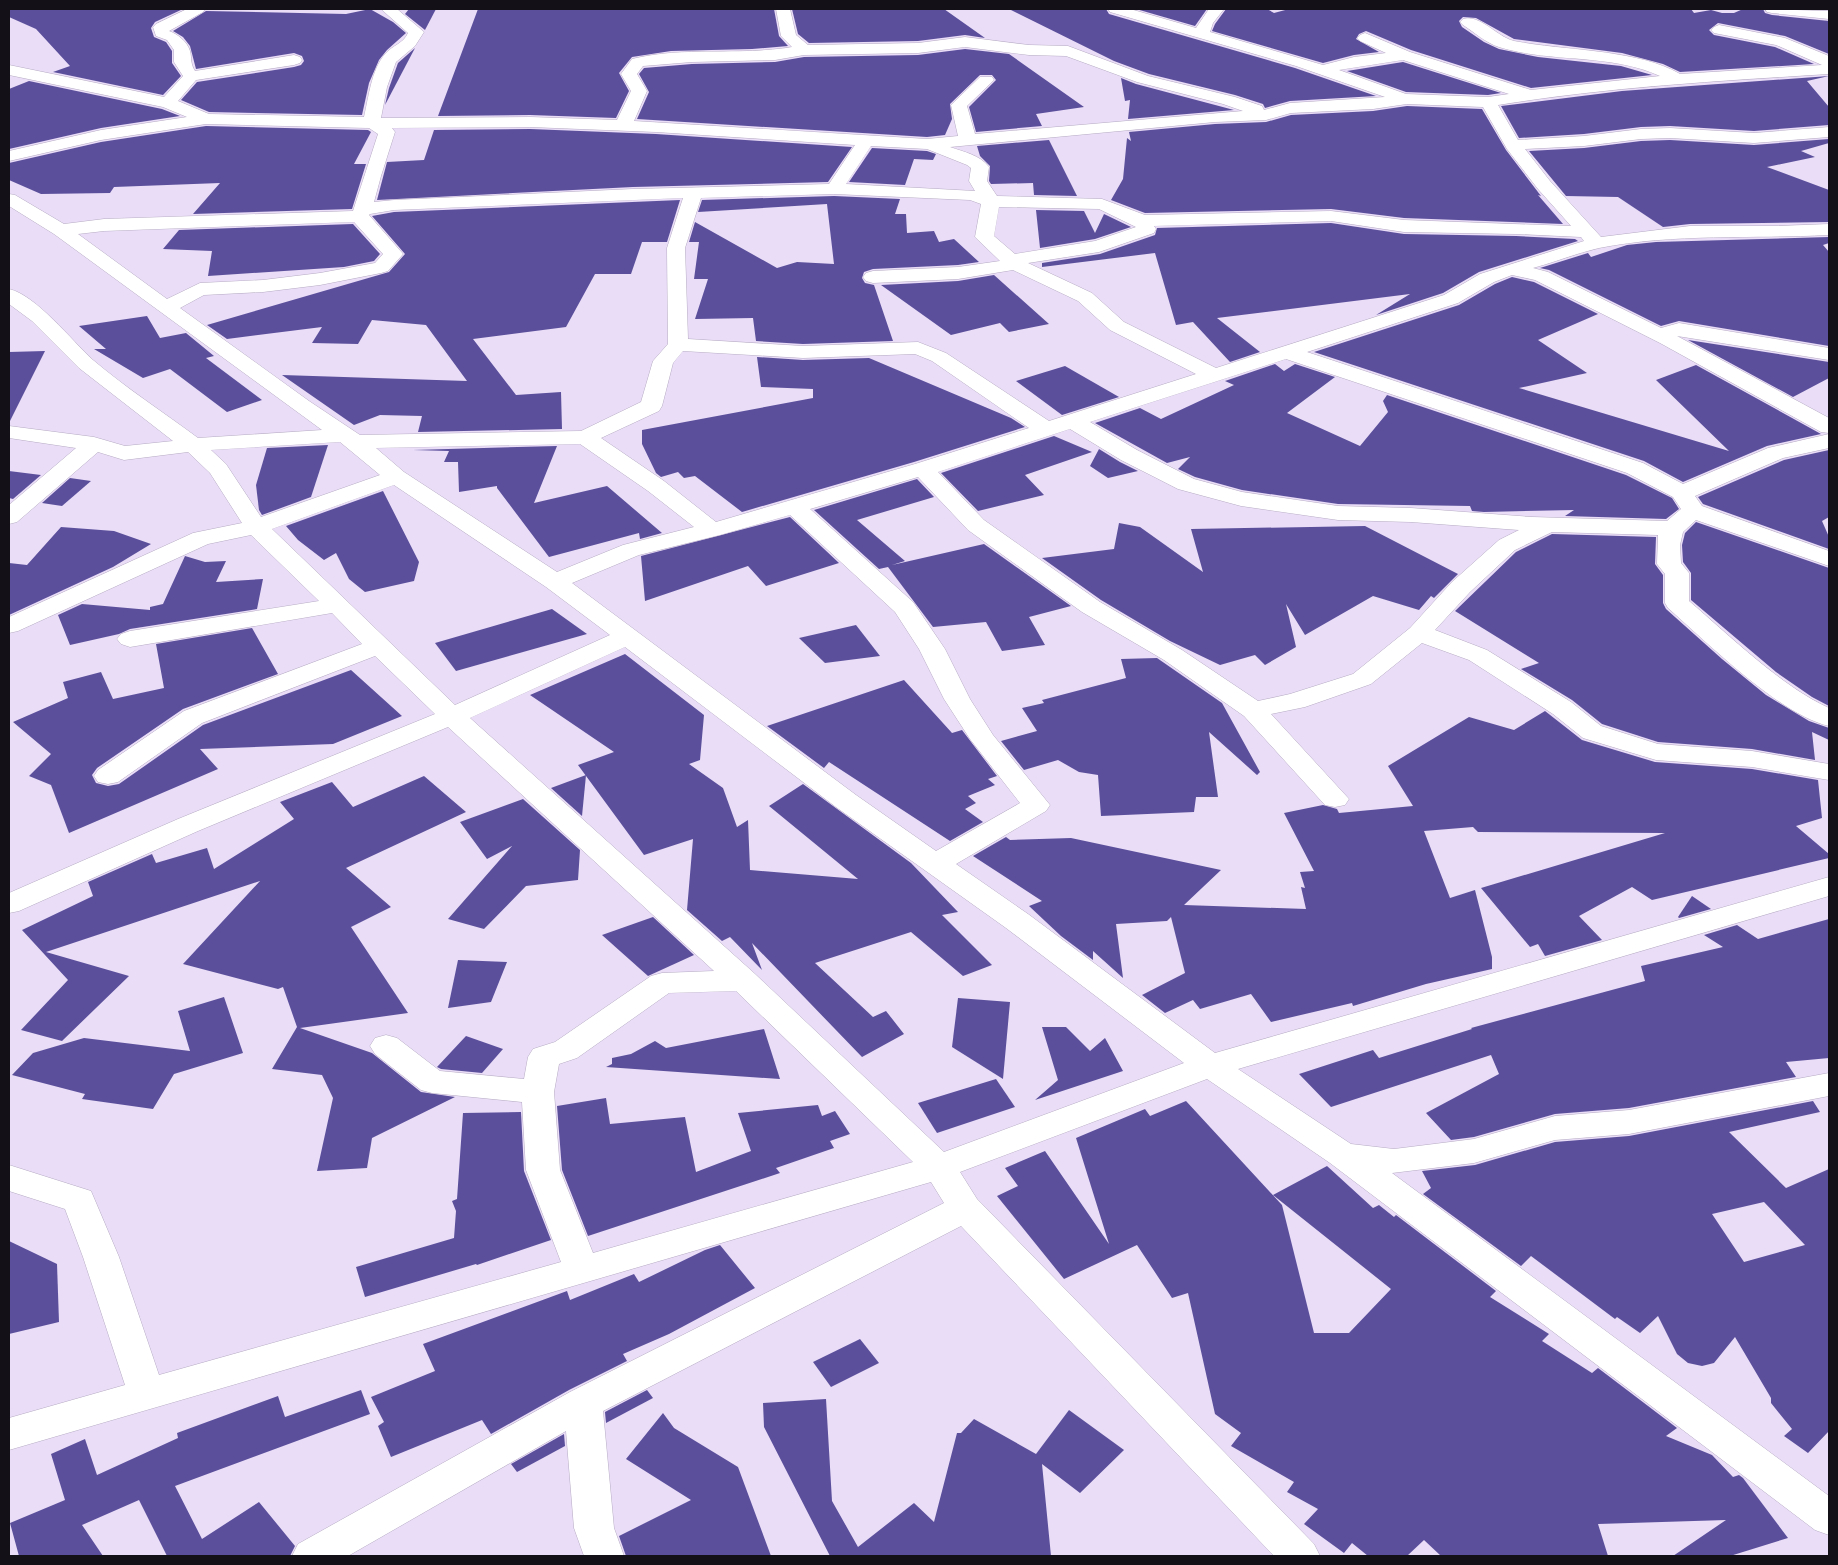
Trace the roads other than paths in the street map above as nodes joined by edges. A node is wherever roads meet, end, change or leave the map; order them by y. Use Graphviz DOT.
graph roads {
  1 [pos="198,9"];
  2 [pos="388,9"];
  3 [pos="783,9"];
  4 [pos="1115,9"];
  5 [pos="1217,9"];
  6 [pos="1772,9"];
  7 [pos="1829,15"];
  8 [pos="1468,22"];
  9 [pos="1720,30"];
  10 [pos="1201,34"];
  11 [pos="1365,38"];
  12 [pos="804,50"];
  13 [pos="1543,51"];
  14 [pos="1404,55"];
  15 [pos="294,60"];
  16 [pos="1829,62"];
  17 [pos="1829,69"];
  18 [pos="9,70"];
  19 [pos="1322,70"];
  20 [pos="190,76"];
  21 [pos="1680,79"];
  22 [pos="986,80"];
  23 [pos="1549,92"];
  24 [pos="1530,95"];
  25 [pos="1407,99"];
  26 [pos="1488,102"];
  27 [pos="168,103"];
  28 [pos="1266,115"];
  29 [pos="206,119"];
  30 [pos="372,122"];
  31 [pos="623,126"];
  32 [pos="1829,132"];
  33 [pos="968,140"];
  34 [pos="866,141"];
  35 [pos="927,144"];
  36 [pos="1513,145"];
  37 [pos="9,156"];
  38 [pos="834,189"];
  39 [pos="694,192"];
  40 [pos="9,199"];
  41 [pos="991,201"];
  42 [pos="362,212"];
  43 [pos="1142,220"];
  44 [pos="1829,229"];
  45 [pos="61,230"];
  46 [pos="1592,238"];
  47 [pos="1013,262"];
  48 [pos="1511,269"];
  49 [pos="872,277"];
  50 [pos="9,295"];
  51 [pos="166,307"];
  52 [pos="1658,335"];
  53 [pos="678,345"];
  54 [pos="1286,352"];
  55 [pos="1829,354"];
  56 [pos="1214,375"];
  57 [pos="1073,421"];
  58 [pos="1829,427"];
  59 [pos="1046,429"];
  60 [pos="9,432"];
  61 [pos="585,437"];
  62 [pos="350,438"];
  63 [pos="1829,441"];
  64 [pos="94,444"];
  65 [pos="193,445"];
  66 [pos="922,469"];
  67 [pos="396,477"];
  68 [pos="1687,502"];
  69 [pos="794,506"];
  70 [pos="9,517"];
  71 [pos="1548,524"];
  72 [pos="256,527"];
  73 [pos="1672,528"];
  74 [pos="712,530"];
  75 [pos="1829,559"];
  76 [pos="555,582"];
  77 [pos="338,605"];
  78 [pos="9,626"];
  79 [pos="1419,633"];
  80 [pos="629,636"];
  81 [pos="130,639"];
  82 [pos="379,646"];
  83 [pos="1253,710"];
  84 [pos="452,716"];
  85 [pos="1829,718"];
  86 [pos="1829,772"];
  87 [pos="108,776"];
  88 [pos="1335,799"];
  89 [pos="935,864"];
  90 [pos="1829,886"];
  91 [pos="9,904"];
  92 [pos="743,980"];
  93 [pos="386,1046"];
  94 [pos="1210,1066"];
  95 [pos="1829,1084"];
  96 [pos="538,1092"];
  97 [pos="1342,1154"];
  98 [pos="939,1167"];
  99 [pos="9,1178"];
  100 [pos="965,1208"];
  101 [pos="582,1270"];
  102 [pos="147,1394"];
  103 [pos="583,1403"];
  104 [pos="9,1434"];
  105 [pos="1829,1518"];
  106 [pos="312,1556"];
  107 [pos="604,1556"];
  108 [pos="1300,1556"];
  1 -- 20 [label="street"];
  2 -- 30 [label="street"];
  3 -- 12 [label="street"];
  4 -- 10 [label="street"];
  5 -- 10 [label="street"];
  6 -- 7 [label="street"];
  8 -- 13 [label="street"];
  9 -- 16 [label="street"];
  10 -- 19 [label="street"];
  11 -- 14 [label="street"];
  12 -- 28 [label="street"];
  12 -- 31 [label="street"];
  13 -- 21 [label="street"];
  13 -- 23 [label="street"];
  14 -- 19 [label="street"];
  14 -- 24 [label="street"];
  15 -- 20 [label="street"];
  17 -- 21 [label="street"];
  18 -- 27 [label="street"];
  19 -- 25 [label="street"];
  20 -- 27 [label="street"];
  21 -- 23 [label="street"];
  22 -- 33 [label="street"];
  23 -- 24 [label="street"];
  24 -- 26 [label="street"];
  25 -- 26 [label="street"];
  25 -- 28 [label="street"];
  26 -- 36 [label="street"];
  27 -- 29 [label="street"];
  28 -- 33 [label="street"];
  29 -- 30 [label="street"];
  29 -- 37 [label="street"];
  30 -- 31 [label="street"];
  30 -- 42 [label="street"];
  31 -- 34 [label="street"];
  32 -- 36 [label="street"];
  33 -- 35 [label="street"];
  34 -- 35 [label="street"];
  34 -- 38 [label="street"];
  35 -- 41 [label="street"];
  36 -- 46 [label="street"];
  38 -- 39 [label="street"];
  38 -- 41 [label="street"];
  39 -- 42 [label="street"];
  39 -- 53 [label="street"];
  40 -- 45 [label="street"];
  41 -- 43 [label="street"];
  41 -- 47 [label="street"];
  42 -- 45 [label="street"];
  42 -- 51 [label="street"];
  43 -- 46 [label="street"];
  43 -- 47 [label="street"];
  44 -- 46 [label="street"];
  45 -- 51 [label="street"];
  46 -- 48 [label="street"];
  47 -- 49 [label="street"];
  47 -- 56 [label="street"];
  48 -- 52 [label="street"];
  48 -- 54 [label="street"];
  50 -- 65 [label="street"];
  51 -- 62 [label="street"];
  52 -- 55 [label="street"];
  52 -- 58 [label="street"];
  53 -- 59 [label="street"];
  53 -- 61 [label="street"];
  54 -- 56 [label="street"];
  54 -- 68 [label="street"];
  56 -- 57 [label="street"];
  57 -- 59 [label="street"];
  57 -- 71 [label="street"];
  59 -- 66 [label="street"];
  60 -- 64 [label="street"];
  61 -- 62 [label="street"];
  61 -- 74 [label="street"];
  62 -- 65 [label="street"];
  62 -- 67 [label="street"];
  63 -- 68 [label="street"];
  64 -- 65 [label="street"];
  64 -- 70 [label="street"];
  65 -- 72 [label="street"];
  66 -- 69 [label="street"];
  66 -- 83 [label="street"];
  67 -- 72 [label="street"];
  67 -- 76 [label="street"];
  68 -- 73 [label="street"];
  68 -- 75 [label="street"];
  69 -- 74 [label="street"];
  69 -- 89 [label="street"];
  71 -- 73 [label="street"];
  71 -- 79 [label="street"];
  72 -- 77 [label="street"];
  72 -- 78 [label="street"];
  73 -- 85 [label="street"];
  74 -- 76 [label="street"];
  76 -- 80 [label="street"];
  77 -- 81 [label="street"];
  77 -- 82 [label="street"];
  79 -- 83 [label="street"];
  79 -- 86 [label="street"];
  80 -- 84 [label="street"];
  80 -- 89 [label="street"];
  82 -- 84 [label="street"];
  82 -- 87 [label="street"];
  83 -- 88 [label="street"];
  84 -- 91 [label="street"];
  84 -- 92 [label="street"];
  89 -- 94 [label="street"];
  90 -- 94 [label="street"];
  92 -- 96 [label="street"];
  92 -- 98 [label="street"];
  93 -- 96 [label="street"];
  94 -- 97 [label="street"];
  94 -- 98 [label="street"];
  95 -- 97 [label="street"];
  96 -- 101 [label="street"];
  97 -- 105 [label="street"];
  98 -- 100 [label="street"];
  98 -- 101 [label="street"];
  99 -- 102 [label="street"];
  100 -- 103 [label="street"];
  100 -- 108 [label="street"];
  101 -- 102 [label="street"];
  102 -- 104 [label="street"];
  103 -- 106 [label="street"];
  103 -- 107 [label="street"];
}
